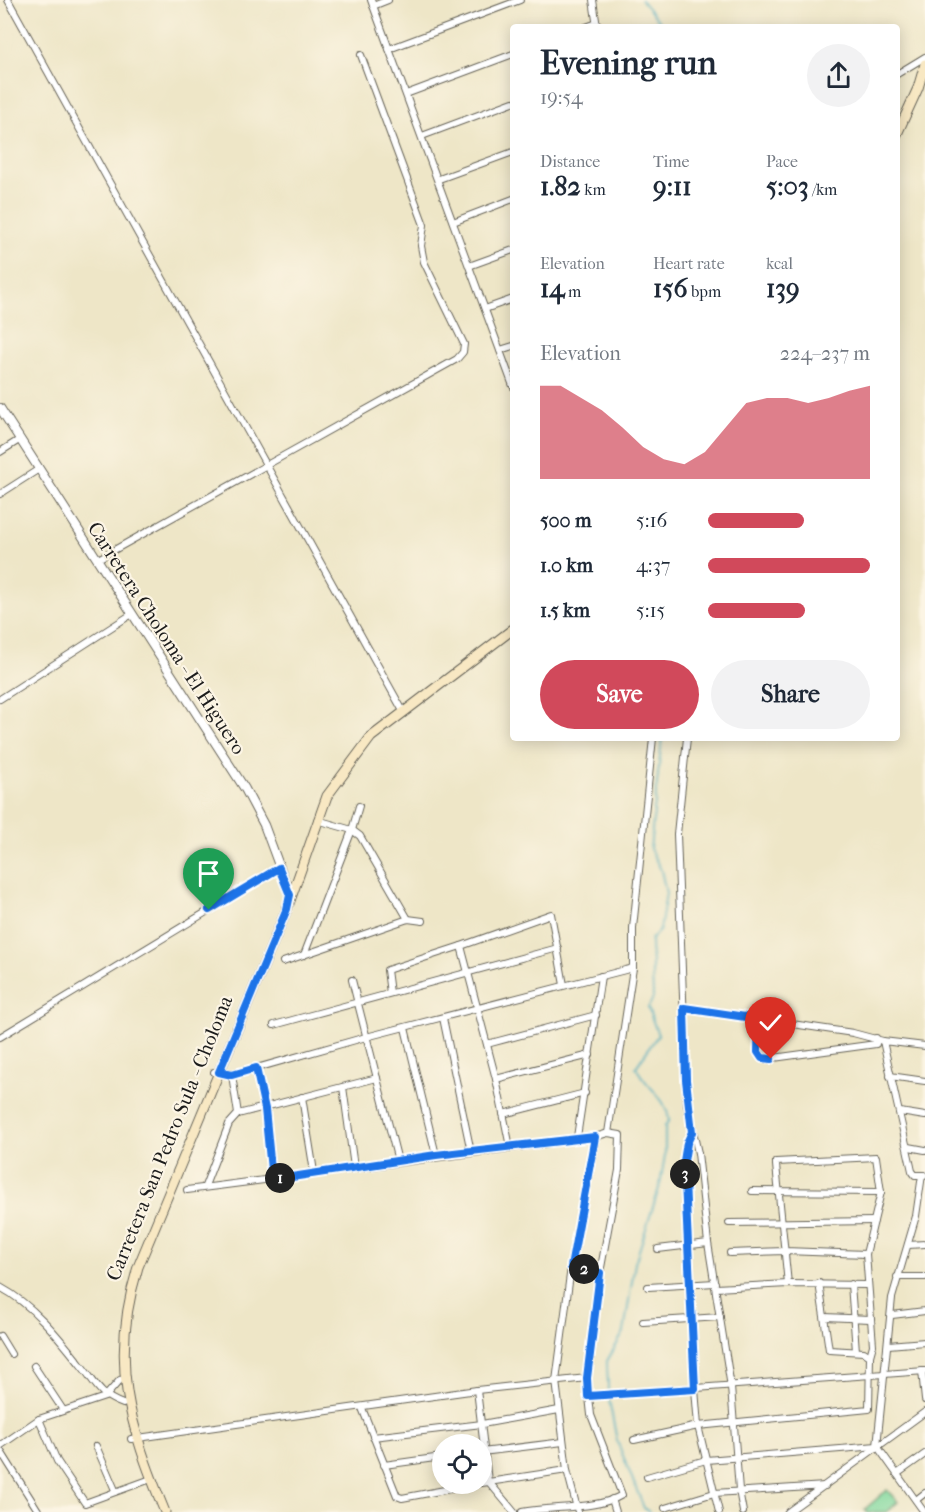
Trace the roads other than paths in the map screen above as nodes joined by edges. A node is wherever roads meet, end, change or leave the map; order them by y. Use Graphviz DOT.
graph roads {
  1 [pos="8,0"];
  2 [pos="388,0"];
  3 [pos="520,0"];
  4 [pos="593,0"];
  5 [pos="372,3"];
  6 [pos="597,24"];
  7 [pos="389,49"];
  8 [pos="510,55"];
  9 [pos="360,56"];
  10 [pos="925,57"];
  11 [pos="925,64"];
  12 [pos="900,72"];
  13 [pos="406,94"];
  14 [pos="510,103"];
  15 [pos="900,127"];
  16 [pos="422,136"];
  17 [pos="510,153"];
  18 [pos="439,179"];
  19 [pos="510,200"];
  20 [pos="453,222"];
  21 [pos="510,251"];
  22 [pos="470,266"];
  23 [pos="510,300"];
  24 [pos="485,309"];
  25 [pos="510,347"];
  26 [pos="500,350"];
  27 [pos="510,378"];
  28 [pos="1,411"];
  29 [pos="19,440"];
  30 [pos="0,452"];
  31 [pos="268,464"];
  32 [pos="39,469"];
  33 [pos="0,494"];
  34 [pos="98,560"];
  35 [pos="132,614"];
  36 [pos="510,631"];
  37 [pos="0,699"];
  38 [pos="403,711"];
  39 [pos="653,741"];
  40 [pos="687,741"];
  41 [pos="358,806"];
  42 [pos="317,820"];
  43 [pos="352,830"];
  44 [pos="279,868"];
  45 [pos="290,895"];
  46 [pos="408,919"];
  47 [pos="423,921"];
  48 [pos="461,946"];
  49 [pos="558,948"];
  50 [pos="304,955"];
  51 [pos="283,962"];
  52 [pos="633,968"];
  53 [pos="469,973"];
  54 [pos="601,976"];
  55 [pos="352,980"];
  56 [pos="564,985"];
  57 [pos="390,993"];
  58 [pos="358,1002"];
  59 [pos="684,1008"];
  60 [pos="477,1009"];
  61 [pos="596,1015"];
  62 [pos="443,1018"];
  63 [pos="759,1019"];
  64 [pos="274,1025"];
  65 [pos="405,1028"];
  66 [pos="0,1037"];
  67 [pos="366,1037"];
  68 [pos="880,1040"];
  69 [pos="487,1044"];
  70 [pos="925,1046"];
  71 [pos="590,1055"];
  72 [pos="256,1068"];
  73 [pos="216,1072"];
  74 [pos="232,1075"];
  75 [pos="890,1076"];
  76 [pos="377,1078"];
  77 [pos="496,1079"];
  78 [pos="925,1081"];
  79 [pos="343,1087"];
  80 [pos="585,1093"];
  81 [pos="302,1097"];
  82 [pos="265,1109"];
  83 [pos="900,1112"];
  84 [pos="238,1114"];
  85 [pos="503,1114"];
  86 [pos="925,1116"];
  87 [pos="692,1132"];
  88 [pos="608,1133"];
  89 [pos="577,1137"];
  90 [pos="595,1137"];
  91 [pos="510,1147"];
  92 [pos="909,1147"];
  93 [pos="925,1150"];
  94 [pos="471,1152"];
  95 [pos="436,1155"];
  96 [pos="398,1161"];
  97 [pos="354,1167"];
  98 [pos="314,1172"];
  99 [pos="924,1175"];
  100 [pos="272,1180"];
  101 [pos="205,1186"];
  102 [pos="187,1190"];
  103 [pos="779,1190"];
  104 [pos="752,1191"];
  105 [pos="881,1192"];
  106 [pos="925,1215"];
  107 [pos="916,1216"];
  108 [pos="782,1221"];
  109 [pos="874,1221"];
  110 [pos="729,1223"];
  111 [pos="708,1243"];
  112 [pos="925,1244"];
  113 [pos="908,1245"];
  114 [pos="687,1246"];
  115 [pos="658,1249"];
  116 [pos="785,1251"];
  117 [pos="730,1253"];
  118 [pos="866,1254"];
  119 [pos="571,1267"];
  120 [pos="600,1273"];
  121 [pos="897,1277"];
  122 [pos="925,1277"];
  123 [pos="819,1283"];
  124 [pos="690,1284"];
  125 [pos="788,1284"];
  126 [pos="851,1284"];
  127 [pos="716,1285"];
  128 [pos="867,1286"];
  129 [pos="0,1287"];
  130 [pos="648,1287"];
  131 [pos="925,1311"];
  132 [pos="892,1315"];
  133 [pos="720,1317"];
  134 [pos="825,1317"];
  135 [pos="853,1317"];
  136 [pos="692,1318"];
  137 [pos="870,1319"];
  138 [pos="643,1322"];
  139 [pos="0,1336"];
  140 [pos="925,1342"];
  141 [pos="888,1345"];
  142 [pos="856,1351"];
  143 [pos="11,1354"];
  144 [pos="870,1356"];
  145 [pos="34,1366"];
  146 [pos="924,1371"];
  147 [pos="885,1375"];
  148 [pos="871,1376"];
  149 [pos="587,1378"];
  150 [pos="120,1380"];
  151 [pos="556,1381"];
  152 [pos="731,1387"];
  153 [pos="695,1389"];
  154 [pos="477,1390"];
  155 [pos="588,1396"];
  156 [pos="105,1397"];
  157 [pos="925,1400"];
  158 [pos="123,1404"];
  159 [pos="362,1408"];
  160 [pos="63,1410"];
  161 [pos="559,1410"];
  162 [pos="925,1412"];
  163 [pos="39,1419"];
  164 [pos="733,1422"];
  165 [pos="482,1424"];
  166 [pos="698,1426"];
  167 [pos="482,1434"];
  168 [pos="373,1437"];
  169 [pos="133,1438"];
  170 [pos="634,1440"];
  171 [pos="563,1442"];
  172 [pos="96,1446"];
  173 [pos="877,1446"];
  174 [pos="0,1448"];
  175 [pos="492,1451"];
  176 [pos="925,1454"];
  177 [pos="432,1458"];
  178 [pos="737,1458"];
  179 [pos="706,1460"];
  180 [pos="384,1465"];
  181 [pos="567,1470"];
  182 [pos="897,1474"];
  183 [pos="647,1477"];
  184 [pos="149,1479"];
  185 [pos="492,1481"];
  186 [pos="825,1486"];
  187 [pos="492,1489"];
  188 [pos="115,1490"];
  189 [pos="739,1490"];
  190 [pos="432,1492"];
  191 [pos="714,1493"];
  192 [pos="925,1493"];
  193 [pos="612,1499"];
  194 [pos="916,1500"];
  195 [pos="665,1508"];
  196 [pos="548,1509"];
  197 [pos="576,1509"];
  198 [pos="39,1512"];
  199 [pos="160,1512"];
  200 [pos="165,1512"];
  201 [pos="514,1512"];
  202 [pos="522,1512"];
  203 [pos="616,1512"];
  204 [pos="719,1512"];
  205 [pos="743,1512"];
  206 [pos="788,1512"];
  207 [pos="924,1512"];
  1 -- 31 [label="street"];
  2 -- 5 [label="street"];
  3 -- 7 [label="street"];
  4 -- 6 [label="street"];
  5 -- 7 [label="street"];
  7 -- 13 [label="street"];
  8 -- 13 [label="street"];
  9 -- 31 [label="street"];
  10 -- 12 [label="street"];
  11 -- 15 [label="main road"];
  13 -- 16 [label="street"];
  14 -- 16 [label="street"];
  16 -- 18 [label="street"];
  17 -- 18 [label="street"];
  18 -- 20 [label="street"];
  19 -- 20 [label="street"];
  20 -- 22 [label="street"];
  21 -- 22 [label="street"];
  22 -- 24 [label="street"];
  23 -- 24 [label="street"];
  24 -- 26 [label="street"];
  25 -- 26 [label="street"];
  26 -- 27 [label="street"];
  28 -- 29 [label="street, Carretera Choloma - El Higuero"];
  29 -- 30 [label="street"];
  29 -- 32 [label="street, Carretera Choloma - El Higuero"];
  31 -- 34 [label="street"];
  31 -- 38 [label="street"];
  32 -- 33 [label="street"];
  32 -- 34 [label="street, Carretera Choloma - El Higuero"];
  34 -- 35 [label="street, Carretera Choloma - El Higuero"];
  35 -- 37 [label="street"];
  35 -- 44 [label="street, Carretera Choloma - El Higuero"];
  36 -- 38 [label="main road, Carretera San Pedro Sula - Choloma"];
  38 -- 42 [label="main road, Carretera San Pedro Sula - Choloma"];
  39 -- 52 [label="street"];
  40 -- 59 [label="street"];
  41 -- 43 [label="street"];
  42 -- 43 [label="street"];
  42 -- 45 [label="main road, Carretera San Pedro Sula - Choloma"];
  43 -- 46 [label="street"];
  43 -- 50 [label="street"];
  44 -- 45 [label="street, Carretera Choloma - El Higuero"];
  44 -- 66 [label="street"];
  45 -- 73 [label="main road, Carretera San Pedro Sula - Choloma"];
  46 -- 47 [label="street"];
  46 -- 50 [label="street"];
  48 -- 49 [label="street"];
  48 -- 53 [label="street"];
  48 -- 57 [label="street"];
  49 -- 53 [label="street"];
  49 -- 56 [label="street"];
  50 -- 51 [label="street"];
  52 -- 54 [label="street"];
  52 -- 88 [label="street"];
  53 -- 57 [label="street"];
  53 -- 60 [label="street"];
  54 -- 56 [label="street"];
  54 -- 61 [label="street"];
  55 -- 58 [label="street"];
  56 -- 60 [label="street"];
  57 -- 58 [label="street"];
  58 -- 64 [label="street"];
  58 -- 67 [label="street"];
  59 -- 63 [label="street"];
  59 -- 87 [label="street"];
  60 -- 62 [label="street"];
  60 -- 69 [label="street"];
  61 -- 69 [label="street"];
  61 -- 71 [label="street"];
  62 -- 65 [label="street"];
  62 -- 94 [label="street"];
  63 -- 68 [label="street"];
  63 -- 68 [label="street"];
  65 -- 67 [label="street"];
  65 -- 95 [label="street"];
  67 -- 72 [label="street"];
  67 -- 76 [label="street"];
  68 -- 70 [label="street"];
  68 -- 75 [label="street"];
  69 -- 77 [label="street"];
  71 -- 77 [label="street"];
  71 -- 80 [label="street"];
  72 -- 74 [label="street"];
  72 -- 82 [label="street"];
  73 -- 74 [label="street"];
  73 -- 150 [label="main road, Carretera San Pedro Sula - Choloma"];
  73 -- 169 [label="main road, Carretera San Pedro Sula - Choloma"];
  74 -- 84 [label="street"];
  75 -- 78 [label="street"];
  75 -- 83 [label="street"];
  76 -- 79 [label="street"];
  76 -- 96 [label="street"];
  77 -- 85 [label="street"];
  79 -- 81 [label="street"];
  79 -- 97 [label="street"];
  80 -- 85 [label="street"];
  80 -- 89 [label="street"];
  81 -- 82 [label="street"];
  81 -- 98 [label="street"];
  82 -- 84 [label="street"];
  82 -- 100 [label="street"];
  83 -- 86 [label="street"];
  83 -- 92 [label="street"];
  84 -- 101 [label="street"];
  85 -- 91 [label="street"];
  87 -- 111 [label="street"];
  87 -- 114 [label="street"];
  88 -- 90 [label="street"];
  88 -- 120 [label="street"];
  89 -- 90 [label="street"];
  89 -- 91 [label="street"];
  90 -- 119 [label="street"];
  91 -- 94 [label="street"];
  92 -- 93 [label="street"];
  92 -- 99 [label="street"];
  94 -- 95 [label="street"];
  95 -- 96 [label="street"];
  96 -- 97 [label="street"];
  97 -- 98 [label="street"];
  98 -- 100 [label="street"];
  99 -- 107 [label="street"];
  100 -- 101 [label="street"];
  101 -- 102 [label="street"];
  103 -- 104 [label="street"];
  103 -- 105 [label="street"];
  103 -- 105 [label="street"];
  103 -- 108 [label="street"];
  105 -- 109 [label="street"];
  106 -- 107 [label="street"];
  107 -- 113 [label="street"];
  108 -- 109 [label="street"];
  108 -- 110 [label="street"];
  108 -- 116 [label="street"];
  109 -- 118 [label="street"];
  111 -- 114 [label="street"];
  111 -- 127 [label="street"];
  112 -- 113 [label="street"];
  113 -- 121 [label="street"];
  114 -- 115 [label="street"];
  114 -- 124 [label="street"];
  116 -- 117 [label="street"];
  116 -- 118 [label="street"];
  116 -- 125 [label="street"];
  118 -- 128 [label="street"];
  119 -- 120 [label="street"];
  119 -- 151 [label="street"];
  120 -- 149 [label="street"];
  121 -- 122 [label="street"];
  121 -- 132 [label="street"];
  123 -- 125 [label="street"];
  123 -- 126 [label="street"];
  123 -- 134 [label="street"];
  124 -- 127 [label="street"];
  124 -- 130 [label="street"];
  124 -- 136 [label="street"];
  125 -- 127 [label="street"];
  126 -- 128 [label="street"];
  126 -- 135 [label="street"];
  127 -- 133 [label="street"];
  128 -- 137 [label="street"];
  129 -- 156 [label="street"];
  131 -- 132 [label="street"];
  132 -- 141 [label="street"];
  133 -- 136 [label="street"];
  133 -- 152 [label="street"];
  134 -- 135 [label="street"];
  134 -- 142 [label="street"];
  135 -- 137 [label="street"];
  135 -- 142 [label="street"];
  136 -- 138 [label="street"];
  136 -- 153 [label="street"];
  137 -- 144 [label="street"];
  139 -- 143 [label="street"];
  140 -- 141 [label="street"];
  141 -- 147 [label="street"];
  142 -- 144 [label="street"];
  144 -- 148 [label="street"];
  145 -- 160 [label="street"];
  146 -- 147 [label="street"];
  146 -- 157 [label="street"];
  147 -- 148 [label="street"];
  147 -- 173 [label="street"];
  148 -- 152 [label="street"];
  148 -- 164 [label="street"];
  149 -- 151 [label="street"];
  149 -- 155 [label="street"];
  150 -- 156 [label="street"];
  150 -- 158 [label="main road, Carretera San Pedro Sula - Choloma"];
  151 -- 154 [label="street"];
  151 -- 161 [label="street"];
  152 -- 153 [label="street"];
  152 -- 164 [label="street"];
  153 -- 155 [label="street"];
  153 -- 166 [label="street"];
  154 -- 159 [label="street"];
  154 -- 165 [label="street"];
  155 -- 193 [label="street"];
  156 -- 158 [label="street"];
  156 -- 160 [label="street"];
  158 -- 169 [label="main road, Carretera San Pedro Sula - Choloma"];
  159 -- 168 [label="street"];
  159 -- 169 [label="street"];
  160 -- 163 [label="street"];
  161 -- 165 [label="street"];
  161 -- 171 [label="street"];
  162 -- 173 [label="street"];
  163 -- 174 [label="street"];
  163 -- 188 [label="street"];
  164 -- 166 [label="street"];
  164 -- 178 [label="street"];
  165 -- 167 [label="street"];
  165 -- 168 [label="street"];
  166 -- 170 [label="street"];
  166 -- 179 [label="street"];
  168 -- 180 [label="street"];
  169 -- 184 [label="main road"];
  171 -- 175 [label="street"];
  171 -- 181 [label="street"];
  172 -- 188 [label="street"];
  173 -- 178 [label="street"];
  173 -- 182 [label="street"];
  173 -- 186 [label="street"];
  174 -- 198 [label="street"];
  176 -- 182 [label="street"];
  177 -- 180 [label="street"];
  178 -- 179 [label="street"];
  178 -- 189 [label="street"];
  179 -- 183 [label="street"];
  179 -- 191 [label="street"];
  180 -- 190 [label="street"];
  181 -- 185 [label="street"];
  181 -- 197 [label="street"];
  182 -- 194 [label="street"];
  184 -- 188 [label="street"];
  184 -- 199 [label="main road"];
  184 -- 200 [label="main road"];
  186 -- 189 [label="street"];
  186 -- 206 [label="street"];
  187 -- 201 [label="street"];
  189 -- 191 [label="street"];
  189 -- 205 [label="street"];
  191 -- 195 [label="street"];
  191 -- 204 [label="street"];
  192 -- 194 [label="street"];
  193 -- 197 [label="street"];
  193 -- 203 [label="street"];
  194 -- 207 [label="street"];
  196 -- 197 [label="street"];
  196 -- 202 [label="street"];
}
